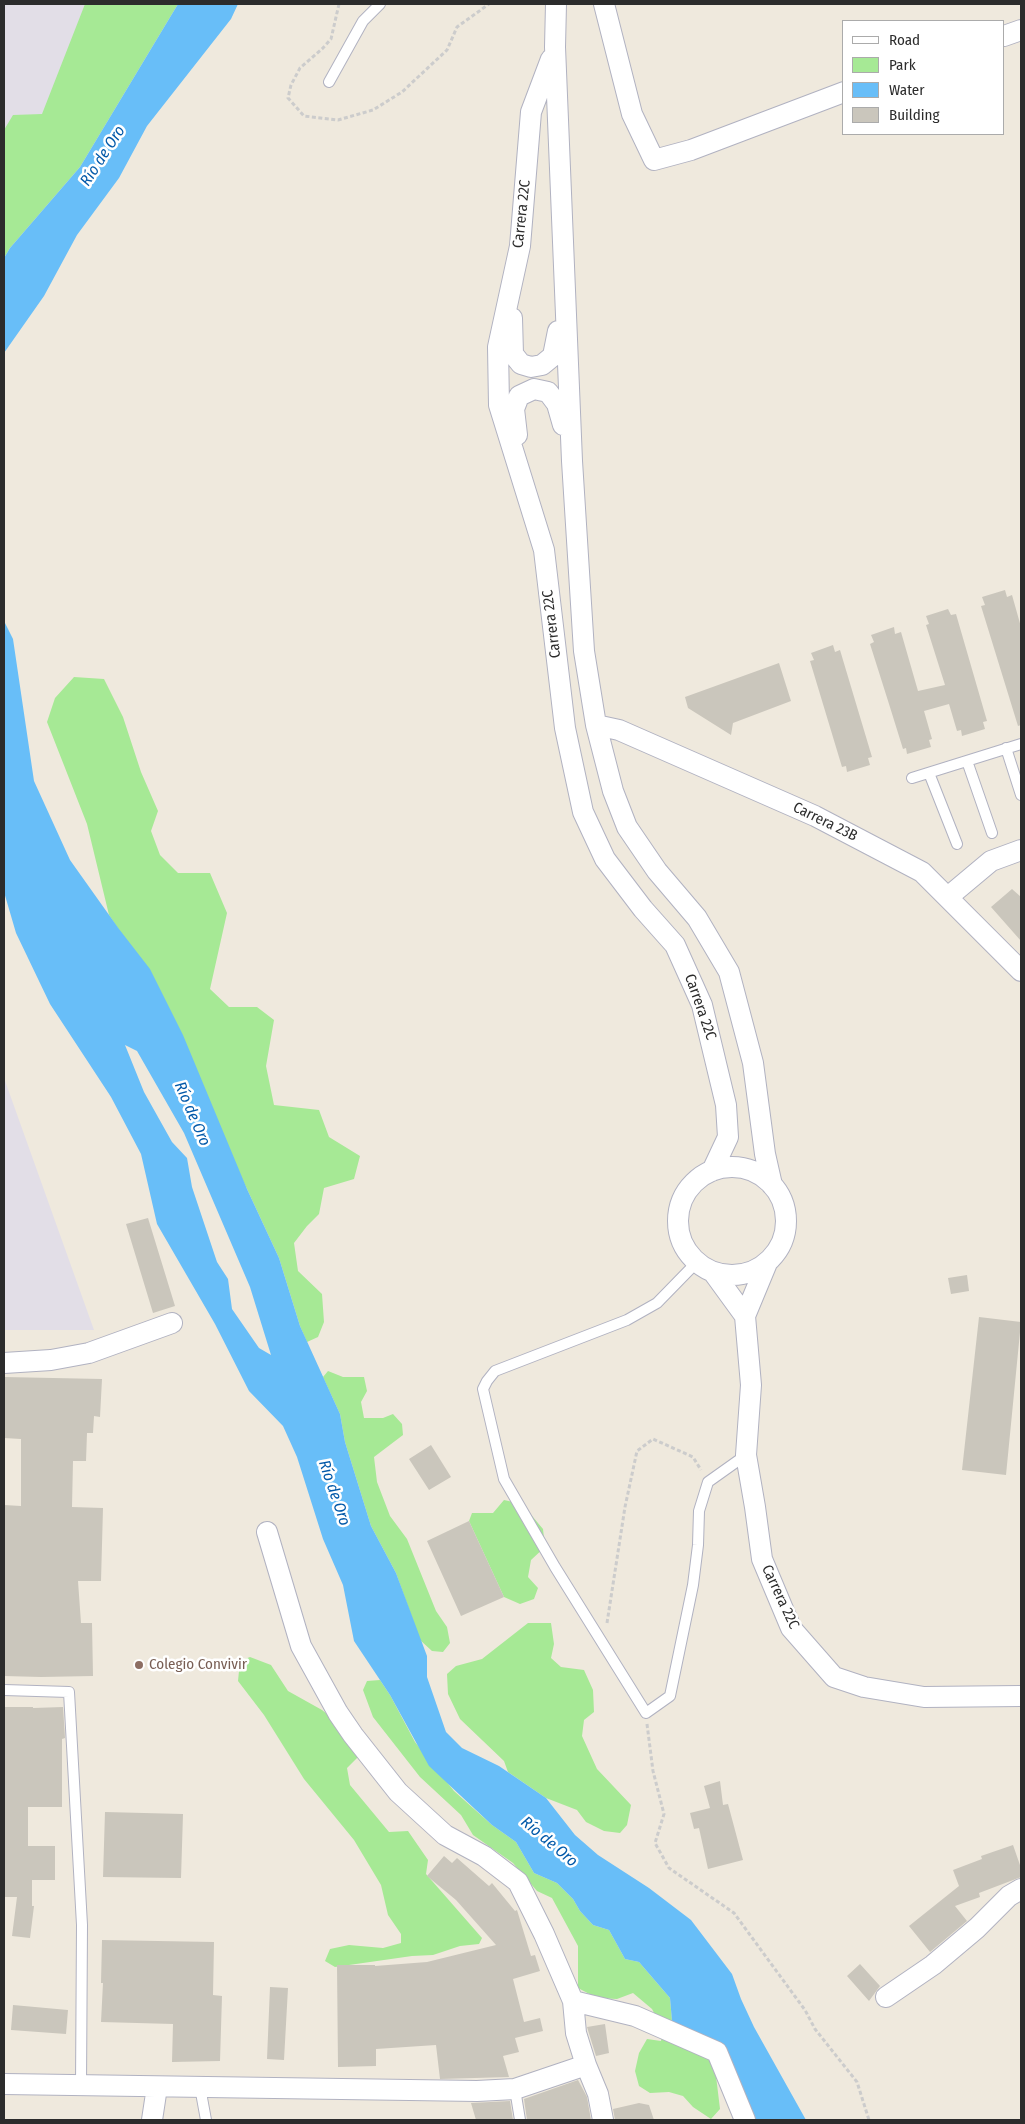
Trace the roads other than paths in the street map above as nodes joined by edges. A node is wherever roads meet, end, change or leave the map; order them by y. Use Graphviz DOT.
graph roads {
  1 [pos="380,4"];
  2 [pos="556,4"];
  3 [pos="604,4"];
  4 [pos="1021,30"];
  5 [pos="1005,36"];
  6 [pos="554,47"];
  7 [pos="329,82"];
  8 [pos="842,93"];
  9 [pos="511,291"];
  10 [pos="564,300"];
  11 [pos="572,461"];
  12 [pos="521,474"];
  13 [pos="596,724"];
  14 [pos="1021,744"];
  15 [pos="1006,748"];
  16 [pos="967,761"];
  17 [pos="929,773"];
  18 [pos="912,778"];
  19 [pos="1021,795"];
  20 [pos="992,833"];
  21 [pos="957,844"];
  22 [pos="1021,850"];
  23 [pos="948,898"];
  24 [pos="1021,971"];
  25 [pos="712,1171"];
  26 [pos="772,1185"];
  27 [pos="767,1263"];
  28 [pos="705,1267"];
  29 [pos="745,1316"];
  30 [pos="172,1323"];
  31 [pos="4,1363"];
  32 [pos="746,1455"];
  33 [pos="267,1532"];
  34 [pos="4,1690"];
  35 [pos="1021,1696"];
  36 [pos="1021,1889"];
  37 [pos="886,1998"];
  38 [pos="573,2001"];
  39 [pos="586,2065"];
  40 [pos="4,2084"];
  41 [pos="81,2085"];
  42 [pos="157,2087"];
  43 [pos="200,2087"];
  44 [pos="515,2089"];
  45 [pos="152,2120"];
  46 [pos="206,2120"];
  47 [pos="520,2120"];
  48 [pos="604,2120"];
  49 [pos="745,2120"];
  1 -- 7 [label="lane"];
  2 -- 6 [label="street, Carrera 22C"];
  3 -- 8 [label="street"];
  4 -- 5 [label="street"];
  6 -- 9 [label="street, Carrera 22C"];
  6 -- 10 [label="street, Carrera 22C"];
  9 -- 10 [label="street"];
  9 -- 12 [label="street, Carrera 22C"];
  10 -- 11 [label="street, Carrera 22C"];
  11 -- 12 [label="street"];
  11 -- 13 [label="street, Carrera 22C"];
  12 -- 25 [label="street, Carrera 22C"];
  13 -- 23 [label="street, Carrera 23B"];
  13 -- 26 [label="street, Carrera 22C"];
  14 -- 15 [label="lane"];
  15 -- 16 [label="lane"];
  15 -- 19 [label="lane"];
  16 -- 17 [label="lane"];
  16 -- 20 [label="lane"];
  17 -- 18 [label="lane"];
  17 -- 21 [label="lane"];
  22 -- 23 [label="street"];
  23 -- 24 [label="street, Carrera 23B"];
  25 -- 26 [label="street"];
  25 -- 28 [label="street"];
  26 -- 27 [label="street"];
  27 -- 28 [label="street"];
  27 -- 29 [label="street, Carrera 22C"];
  28 -- 29 [label="street"];
  28 -- 32 [label="lane"];
  29 -- 32 [label="street, Carrera 22C"];
  30 -- 31 [label="street"];
  32 -- 35 [label="street, Carrera 22C"];
  33 -- 38 [label="street"];
  34 -- 41 [label="lane"];
  36 -- 37 [label="street"];
  38 -- 39 [label="street"];
  38 -- 49 [label="street"];
  39 -- 44 [label="street"];
  39 -- 48 [label="street"];
  40 -- 41 [label="street"];
  41 -- 42 [label="street"];
  42 -- 43 [label="street"];
  42 -- 45 [label="street"];
  43 -- 44 [label="street"];
  43 -- 46 [label="lane"];
  44 -- 47 [label="lane"];
}
